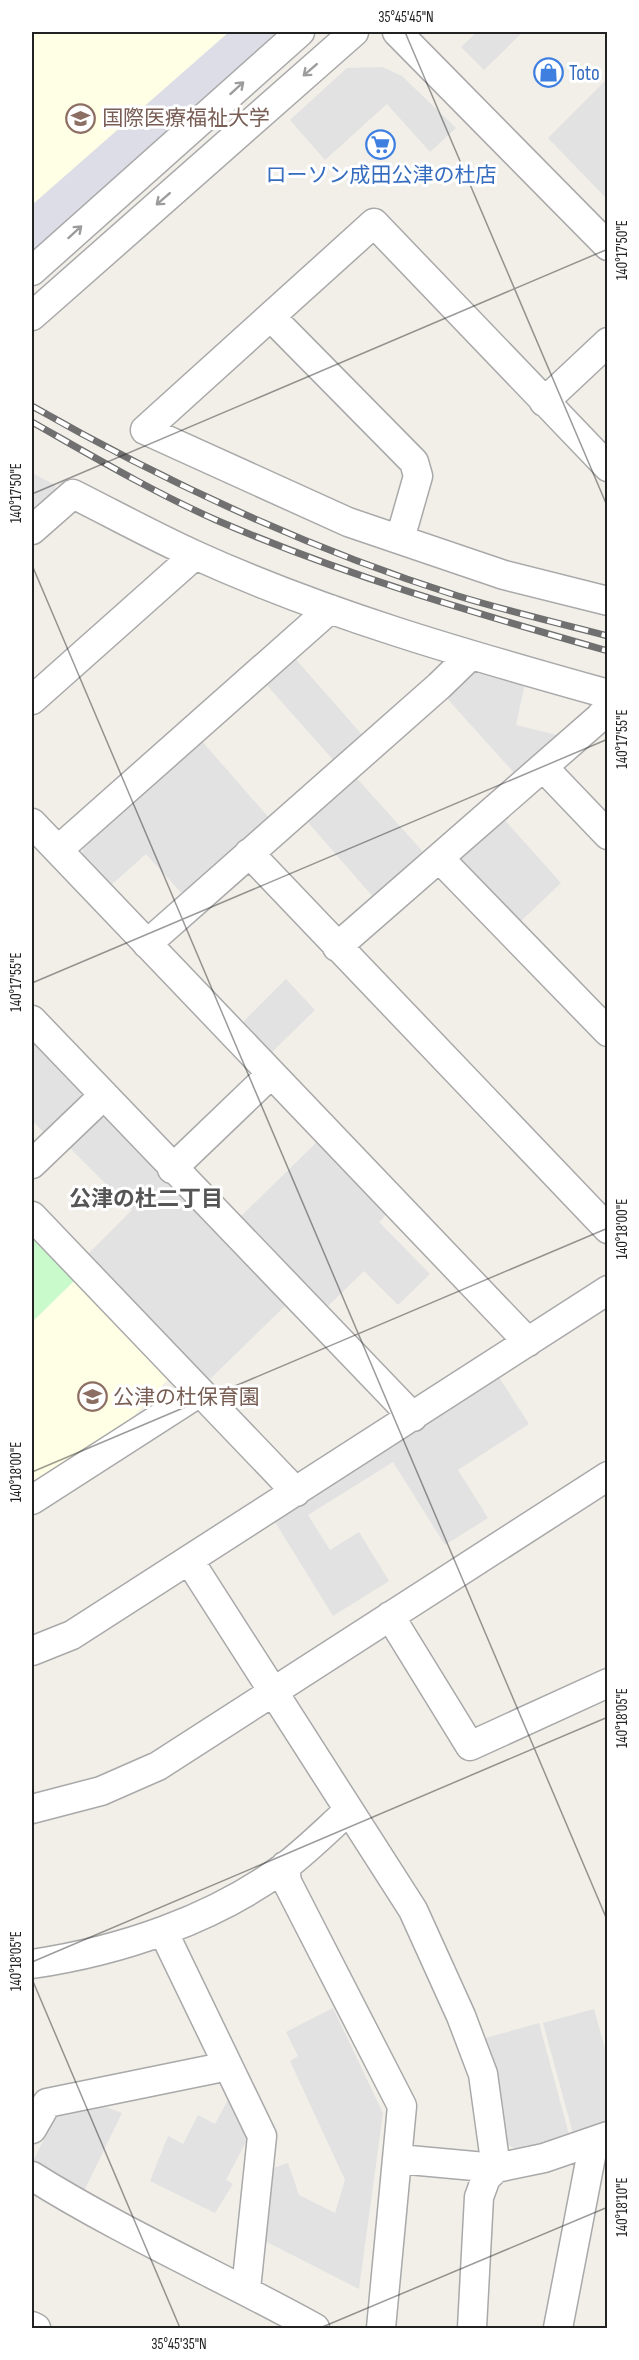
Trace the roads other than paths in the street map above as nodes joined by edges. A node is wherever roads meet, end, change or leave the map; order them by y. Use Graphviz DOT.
graph roads {
  1 [pos="300,32"];
  2 [pos="354,32"];
  3 [pos="397,32"];
  4 [pos="608,246"];
  5 [pos="32,271"];
  6 [pos="32,316"];
  7 [pos="272,317"];
  8 [pos="608,342"];
  9 [pos="544,402"];
  10 [pos="608,467"];
  11 [pos="32,530"];
  12 [pos="400,539"];
  13 [pos="195,555"];
  14 [pos="608,601"];
  15 [pos="330,609"];
  16 [pos="470,656"];
  17 [pos="608,694"];
  18 [pos="32,700"];
  19 [pos="608,707"];
  20 [pos="543,768"];
  21 [pos="32,823"];
  22 [pos="608,835"];
  23 [pos="58,850"];
  24 [pos="249,853"];
  25 [pos="440,858"];
  26 [pos="147,944"];
  27 [pos="337,947"];
  28 [pos="32,1020"];
  29 [pos="608,1032"];
  30 [pos="271,1074"];
  31 [pos="104,1095"];
  32 [pos="32,1164"];
  33 [pos="172,1168"];
  34 [pos="32,1216"];
  35 [pos="608,1230"];
  36 [pos="608,1290"];
  37 [pos="528,1341"];
  38 [pos="200,1392"];
  39 [pos="413,1417"];
  40 [pos="608,1476"];
  41 [pos="296,1492"];
  42 [pos="32,1500"];
  43 [pos="189,1560"];
  44 [pos="390,1616"];
  45 [pos="32,1651"];
  46 [pos="608,1683"];
  47 [pos="273,1692"];
  48 [pos="32,1809"];
  49 [pos="348,1812"];
  50 [pos="285,1866"];
  51 [pos="163,1931"];
  52 [pos="32,1964"];
  53 [pos="228,2066"];
  54 [pos="32,2129"];
  55 [pos="601,2138"];
  56 [pos="398,2159"];
  57 [pos="496,2168"];
  58 [pos="32,2176"];
  59 [pos="246,2289"];
  60 [pos="32,2326"];
  61 [pos="36,2328"];
  62 [pos="315,2328"];
  63 [pos="381,2328"];
  64 [pos="472,2328"];
  65 [pos="558,2328"];
  5 -- 1 [label="street, one-way"];
  2 -- 6 [label="street, one-way"];
  3 -- 4 [label="street"];
  7 -- 9 [label="street"];
  7 -- 12 [label="street"];
  7 -- 12 [label="street"];
  8 -- 9 [label="street"];
  9 -- 10 [label="street"];
  11 -- 13 [label="street"];
  12 -- 14 [label="street"];
  13 -- 15 [label="street"];
  13 -- 18 [label="street"];
  15 -- 16 [label="street"];
  15 -- 23 [label="street"];
  16 -- 17 [label="street"];
  16 -- 24 [label="street"];
  19 -- 20 [label="street"];
  20 -- 22 [label="street"];
  20 -- 25 [label="street"];
  21 -- 23 [label="street"];
  23 -- 26 [label="street"];
  24 -- 26 [label="street"];
  24 -- 27 [label="street"];
  25 -- 27 [label="street"];
  25 -- 29 [label="street"];
  26 -- 30 [label="street"];
  27 -- 35 [label="street"];
  28 -- 31 [label="street"];
  30 -- 33 [label="street"];
  30 -- 37 [label="street"];
  31 -- 32 [label="street"];
  31 -- 33 [label="street"];
  33 -- 39 [label="street"];
  34 -- 38 [label="street"];
  36 -- 37 [label="street"];
  37 -- 39 [label="street"];
  38 -- 41 [label="street"];
  38 -- 42 [label="street"];
  39 -- 41 [label="street"];
  40 -- 44 [label="street"];
  41 -- 43 [label="street"];
  43 -- 45 [label="street"];
  43 -- 47 [label="street"];
  44 -- 46 [label="street"];
  44 -- 47 [label="street"];
  47 -- 48 [label="street"];
  47 -- 49 [label="street"];
  49 -- 50 [label="street"];
  49 -- 57 [label="street"];
  50 -- 51 [label="street"];
  50 -- 56 [label="street"];
  51 -- 52 [label="street"];
  51 -- 53 [label="street"];
  53 -- 54 [label="street"];
  53 -- 59 [label="street"];
  55 -- 57 [label="street"];
  55 -- 65 [label="street"];
  56 -- 57 [label="street"];
  56 -- 63 [label="street"];
  57 -- 64 [label="street"];
  58 -- 59 [label="street"];
  59 -- 62 [label="street"];
  60 -- 61 [label="street"];
}
